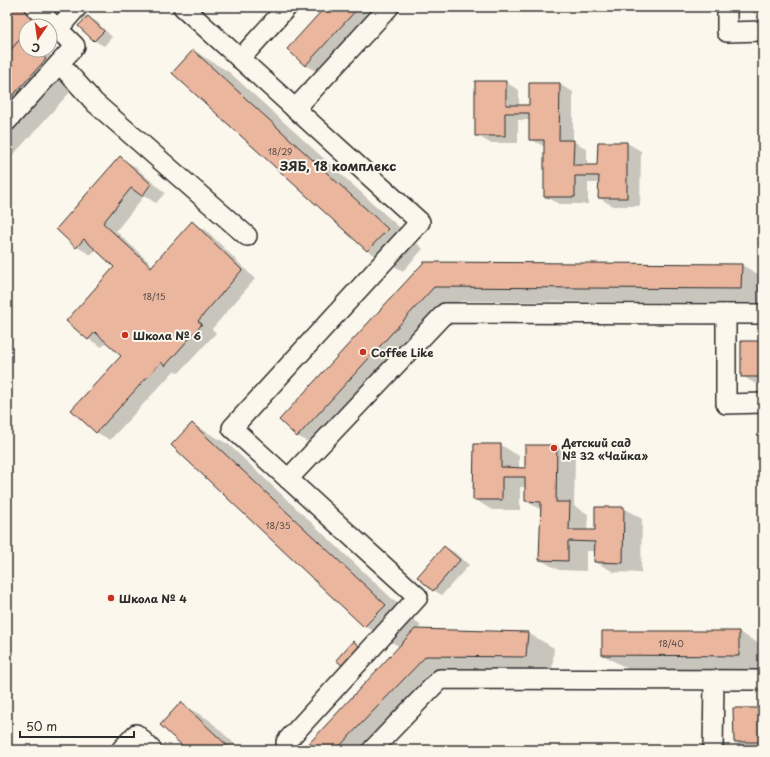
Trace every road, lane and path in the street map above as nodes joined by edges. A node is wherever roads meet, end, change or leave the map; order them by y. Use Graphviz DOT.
graph roads {
  1 [pos="35,7"];
  2 [pos="77,7"];
  3 [pos="183,7"];
  4 [pos="287,7"];
  5 [pos="389,7"];
  6 [pos="727,7"];
  7 [pos="46,18"];
  8 [pos="58,29"];
  9 [pos="763,32"];
  10 [pos="240,59"];
  11 [pos="60,64"];
  12 [pos="295,109"];
  13 [pos="7,121"];
  14 [pos="247,236"];
  15 [pos="726,314"];
  16 [pos="763,314"];
  17 [pos="763,403"];
  18 [pos="288,479"];
  19 [pos="714,680"];
  20 [pos="763,680"];
  21 [pos="286,742"];
  22 [pos="121,750"];
  23 [pos="152,750"];
  24 [pos="372,750"];
  25 [pos="714,750"];
  1 -- 7 [label="lane"];
  2 -- 8 [label="lane"];
  3 -- 10 [label="lane"];
  4 -- 10 [label="lane"];
  5 -- 12 [label="lane"];
  6 -- 9 [label="lane"];
  8 -- 11 [label="lane"];
  10 -- 12 [label="lane"];
  11 -- 13 [label="lane"];
  11 -- 14 [label="lane"];
  12 -- 18 [label="lane"];
  15 -- 16 [label="lane"];
  15 -- 17 [label="lane"];
  15 -- 18 [label="lane"];
  18 -- 21 [label="lane"];
  19 -- 20 [label="lane"];
  19 -- 24 [label="lane"];
  19 -- 25 [label="lane"];
  22 -- 23 [label="lane"];
}
